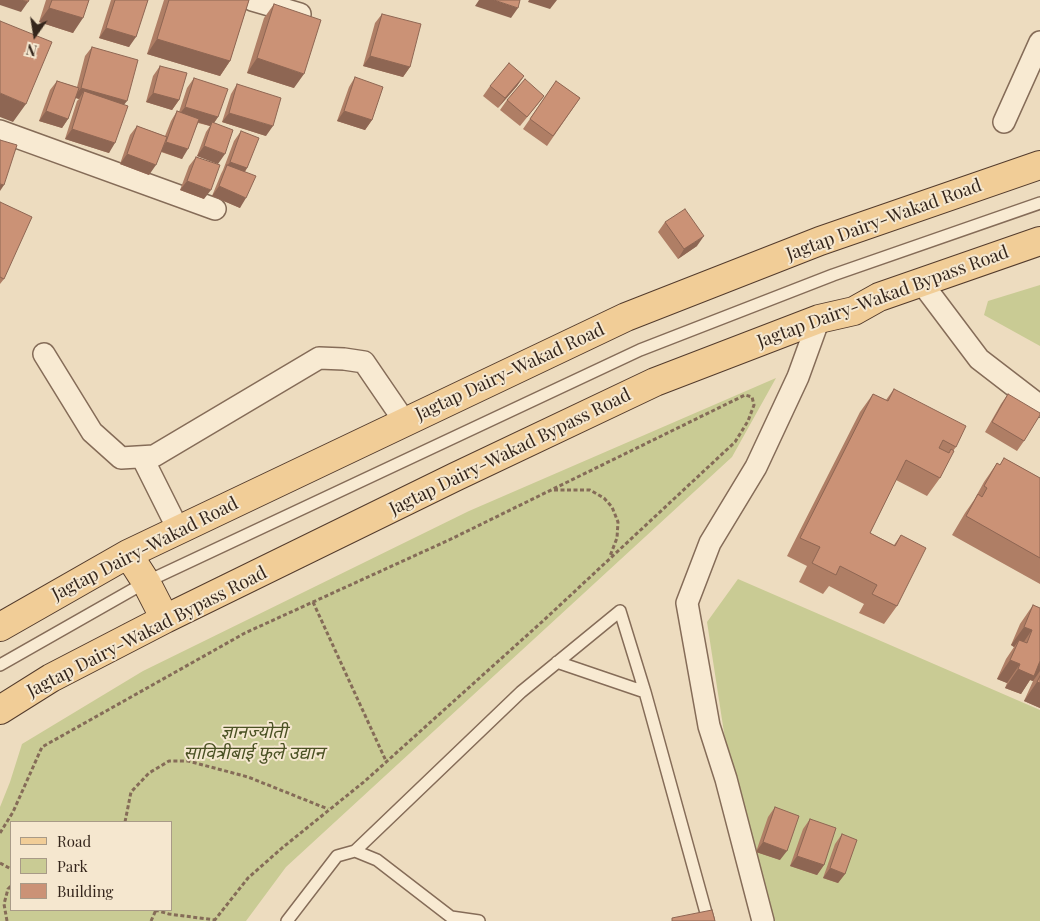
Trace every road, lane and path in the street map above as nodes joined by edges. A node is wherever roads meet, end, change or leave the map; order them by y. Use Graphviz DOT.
graph roads {
  1 [pos="252,0"];
  2 [pos="320,20"];
  3 [pos="1040,42"];
  4 [pos="1004,122"];
  5 [pos="0,131"];
  6 [pos="1040,165"];
  7 [pos="1040,203"];
  8 [pos="215,209"];
  9 [pos="1040,241"];
  10 [pos="921,282"];
  11 [pos="819,319"];
  12 [pos="44,354"];
  13 [pos="1040,406"];
  14 [pos="404,422"];
  15 [pos="142,457"];
  16 [pos="552,490"];
  17 [pos="178,529"];
  18 [pos="128,554"];
  19 [pos="609,559"];
  20 [pos="146,582"];
  21 [pos="313,602"];
  22 [pos="165,619"];
  23 [pos="0,627"];
  24 [pos="557,662"];
  25 [pos="0,665"];
  26 [pos="645,692"];
  27 [pos="0,710"];
  28 [pos="386,761"];
  29 [pos="329,809"];
  30 [pos="124,821"];
  31 [pos="0,833"];
  32 [pos="355,851"];
  33 [pos="10,887"];
  34 [pos="159,911"];
  35 [pos="452,919"];
  36 [pos="215,920"];
  37 [pos="694,920"];
  38 [pos="712,920"];
  39 [pos="7,921"];
  40 [pos="287,921"];
  41 [pos="479,921"];
  42 [pos="763,921"];
  1 -- 2 [label="street"];
  3 -- 4 [label="street"];
  5 -- 8 [label="street"];
  6 -- 14 [label="main road, Jagtap Dairy-Wakad Road"];
  7 -- 20 [label="lane"];
  9 -- 10 [label="main road, Jagtap Dairy-Wakad Bypass Road"];
  10 -- 11 [label="main road, Jagtap Dairy-Wakad Bypass Road"];
  10 -- 13 [label="street"];
  11 -- 22 [label="main road, Jagtap Dairy-Wakad Bypass Road"];
  11 -- 42 [label="street"];
  12 -- 15 [label="street"];
  14 -- 15 [label="street"];
  14 -- 17 [label="main road, Jagtap Dairy-Wakad Road"];
  15 -- 17 [label="street"];
  16 -- 19 [label="path"];
  16 -- 19 [label="path"];
  16 -- 21 [label="path"];
  17 -- 18 [label="main road, Jagtap Dairy-Wakad Road"];
  18 -- 20 [label="main road"];
  18 -- 23 [label="main road, Jagtap Dairy-Wakad Road"];
  19 -- 28 [label="path"];
  20 -- 22 [label="main road"];
  20 -- 25 [label="lane"];
  21 -- 28 [label="path"];
  21 -- 31 [label="path"];
  22 -- 27 [label="main road, Jagtap Dairy-Wakad Bypass Road"];
  24 -- 26 [label="lane"];
  24 -- 26 [label="lane"];
  24 -- 32 [label="lane"];
  26 -- 38 [label="lane"];
  28 -- 29 [label="path"];
  29 -- 30 [label="path"];
  29 -- 36 [label="path"];
  32 -- 35 [label="lane"];
  32 -- 40 [label="lane"];
  33 -- 39 [label="path"];
  34 -- 36 [label="path"];
  35 -- 41 [label="lane"];
  37 -- 38 [label="lane"];
}
